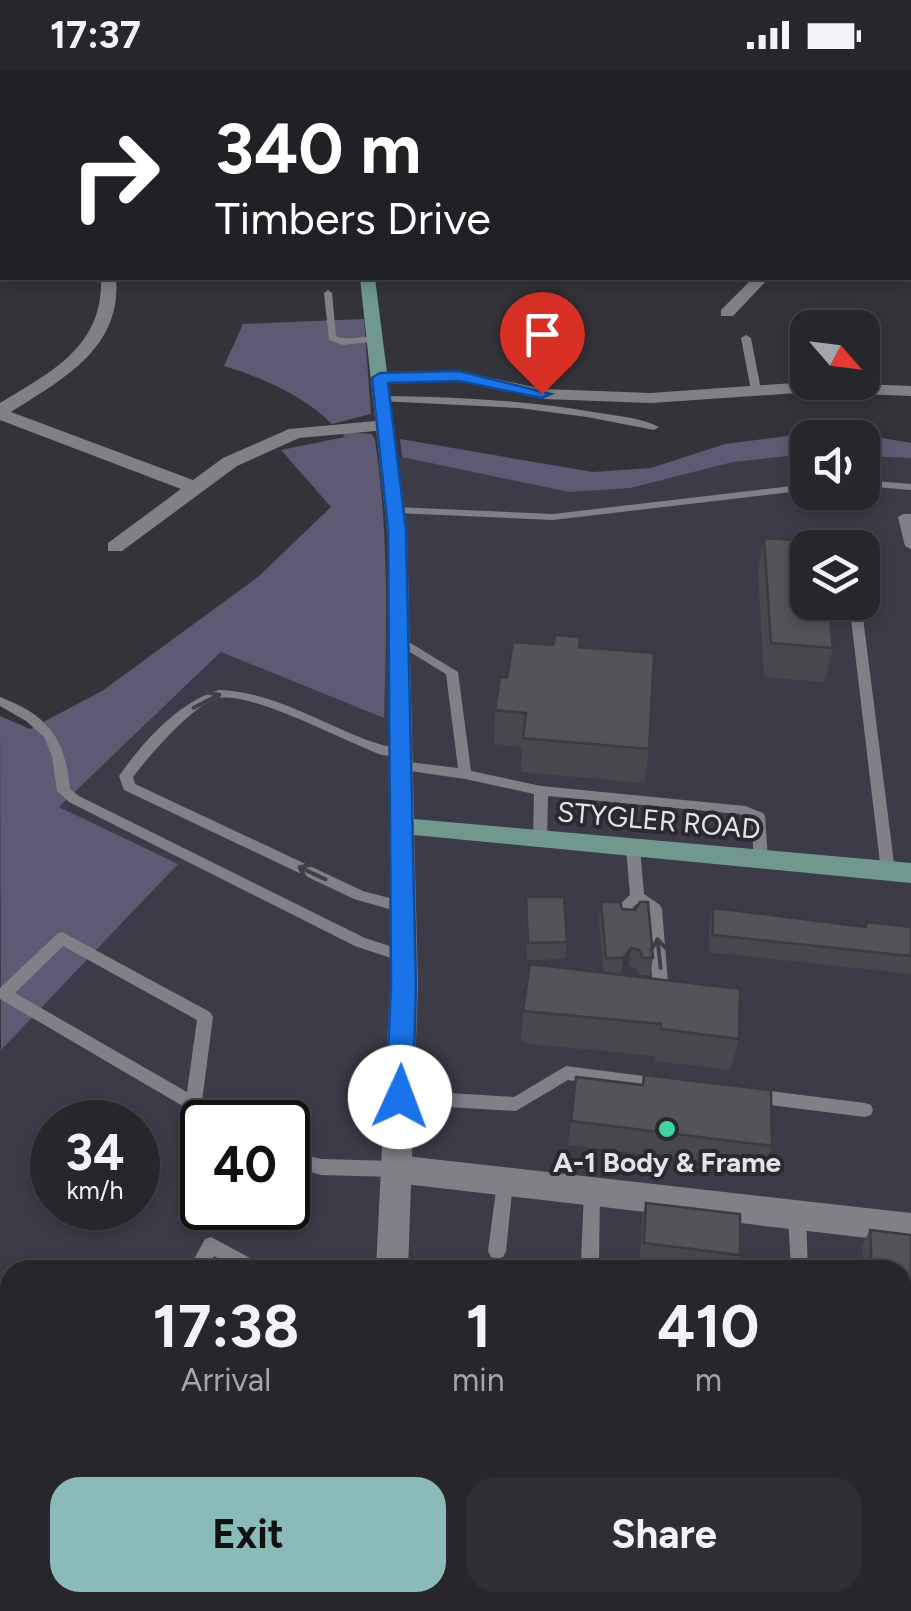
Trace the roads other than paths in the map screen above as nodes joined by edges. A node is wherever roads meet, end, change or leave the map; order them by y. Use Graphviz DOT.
graph roads {
  1 [pos="108,280"];
  2 [pos="368,280"];
  3 [pos="758,280"];
  4 [pos="328,294"];
  5 [pos="727,313"];
  6 [pos="746,338"];
  7 [pos="375,340"];
  8 [pos="380,378"];
  9 [pos="756,390"];
  10 [pos="911,391"];
  11 [pos="382,400"];
  12 [pos="0,412"];
  13 [pos="386,425"];
  14 [pos="654,428"];
  15 [pos="880,484"];
  16 [pos="194,487"];
  17 [pos="911,487"];
  18 [pos="790,488"];
  19 [pos="395,510"];
  20 [pos="911,517"];
  21 [pos="911,546"];
  22 [pos="115,547"];
  23 [pos="858,620"];
  24 [pos="399,640"];
  25 [pos="0,702"];
  26 [pos="400,759"];
  27 [pos="465,774"];
  28 [pos="541,791"];
  29 [pos="402,827"];
  30 [pos="540,839"];
  31 [pos="634,848"];
  32 [pos="761,859"];
  33 [pos="900,872"];
  34 [pos="638,896"];
  35 [pos="403,907"];
  36 [pos="626,920"];
  37 [pos="403,956"];
  38 [pos="643,1000"];
  39 [pos="674,1086"];
  40 [pos="732,1094"];
  41 [pos="400,1097"];
  42 [pos="194,1104"];
  43 [pos="865,1110"];
  44 [pos="310,1164"];
  45 [pos="396,1169"];
  46 [pos="505,1182"];
  47 [pos="592,1192"];
  48 [pos="797,1215"];
  49 [pos="911,1228"];
  50 [pos="497,1250"];
  51 [pos="203,1260"];
  52 [pos="237,1260"];
  53 [pos="392,1260"];
  54 [pos="590,1260"];
  55 [pos="800,1260"];
  1 -- 12 [label="street"];
  2 -- 7 [label="main road"];
  3 -- 5 [label="street"];
  4 -- 7 [label="lane"];
  6 -- 9 [label="lane"];
  7 -- 8 [label="main road"];
  8 -- 9 [label="street"];
  8 -- 11 [label="main road"];
  9 -- 10 [label="street"];
  11 -- 13 [label="main road"];
  11 -- 14 [label="lane"];
  12 -- 16 [label="street"];
  13 -- 16 [label="street"];
  13 -- 19 [label="main road"];
  15 -- 17 [label="lane"];
  16 -- 22 [label="street"];
  18 -- 19 [label="lane"];
  19 -- 24 [label="main road"];
  20 -- 21 [label="lane"];
  23 -- 33 [label="lane"];
  24 -- 26 [label="main road"];
  24 -- 27 [label="lane"];
  25 -- 37 [label="lane"];
  26 -- 27 [label="lane"];
  26 -- 29 [label="main road"];
  35 -- 26 [label="lane, one-way"];
  27 -- 28 [label="lane"];
  28 -- 30 [label="lane"];
  28 -- 32 [label="lane"];
  29 -- 30 [label="main road, STYGLER ROAD"];
  29 -- 35 [label="street"];
  30 -- 31 [label="main road, STYGLER ROAD"];
  31 -- 32 [label="main road, STYGLER ROAD"];
  31 -- 34 [label="lane"];
  32 -- 33 [label="main road, STYGLER ROAD"];
  34 -- 36 [label="lane"];
  38 -- 34 [label="lane, one-way"];
  35 -- 37 [label="street"];
  37 -- 41 [label="street"];
  39 -- 41 [label="lane"];
  40 -- 43 [label="lane"];
  41 -- 45 [label="street"];
  42 -- 42 [label="lane"];
  44 -- 45 [label="lane"];
  45 -- 46 [label="street"];
  45 -- 53 [label="street"];
  46 -- 47 [label="street"];
  46 -- 50 [label="lane"];
  47 -- 48 [label="street"];
  47 -- 54 [label="lane"];
  48 -- 49 [label="street"];
  48 -- 55 [label="lane"];
  51 -- 52 [label="lane"];
}
